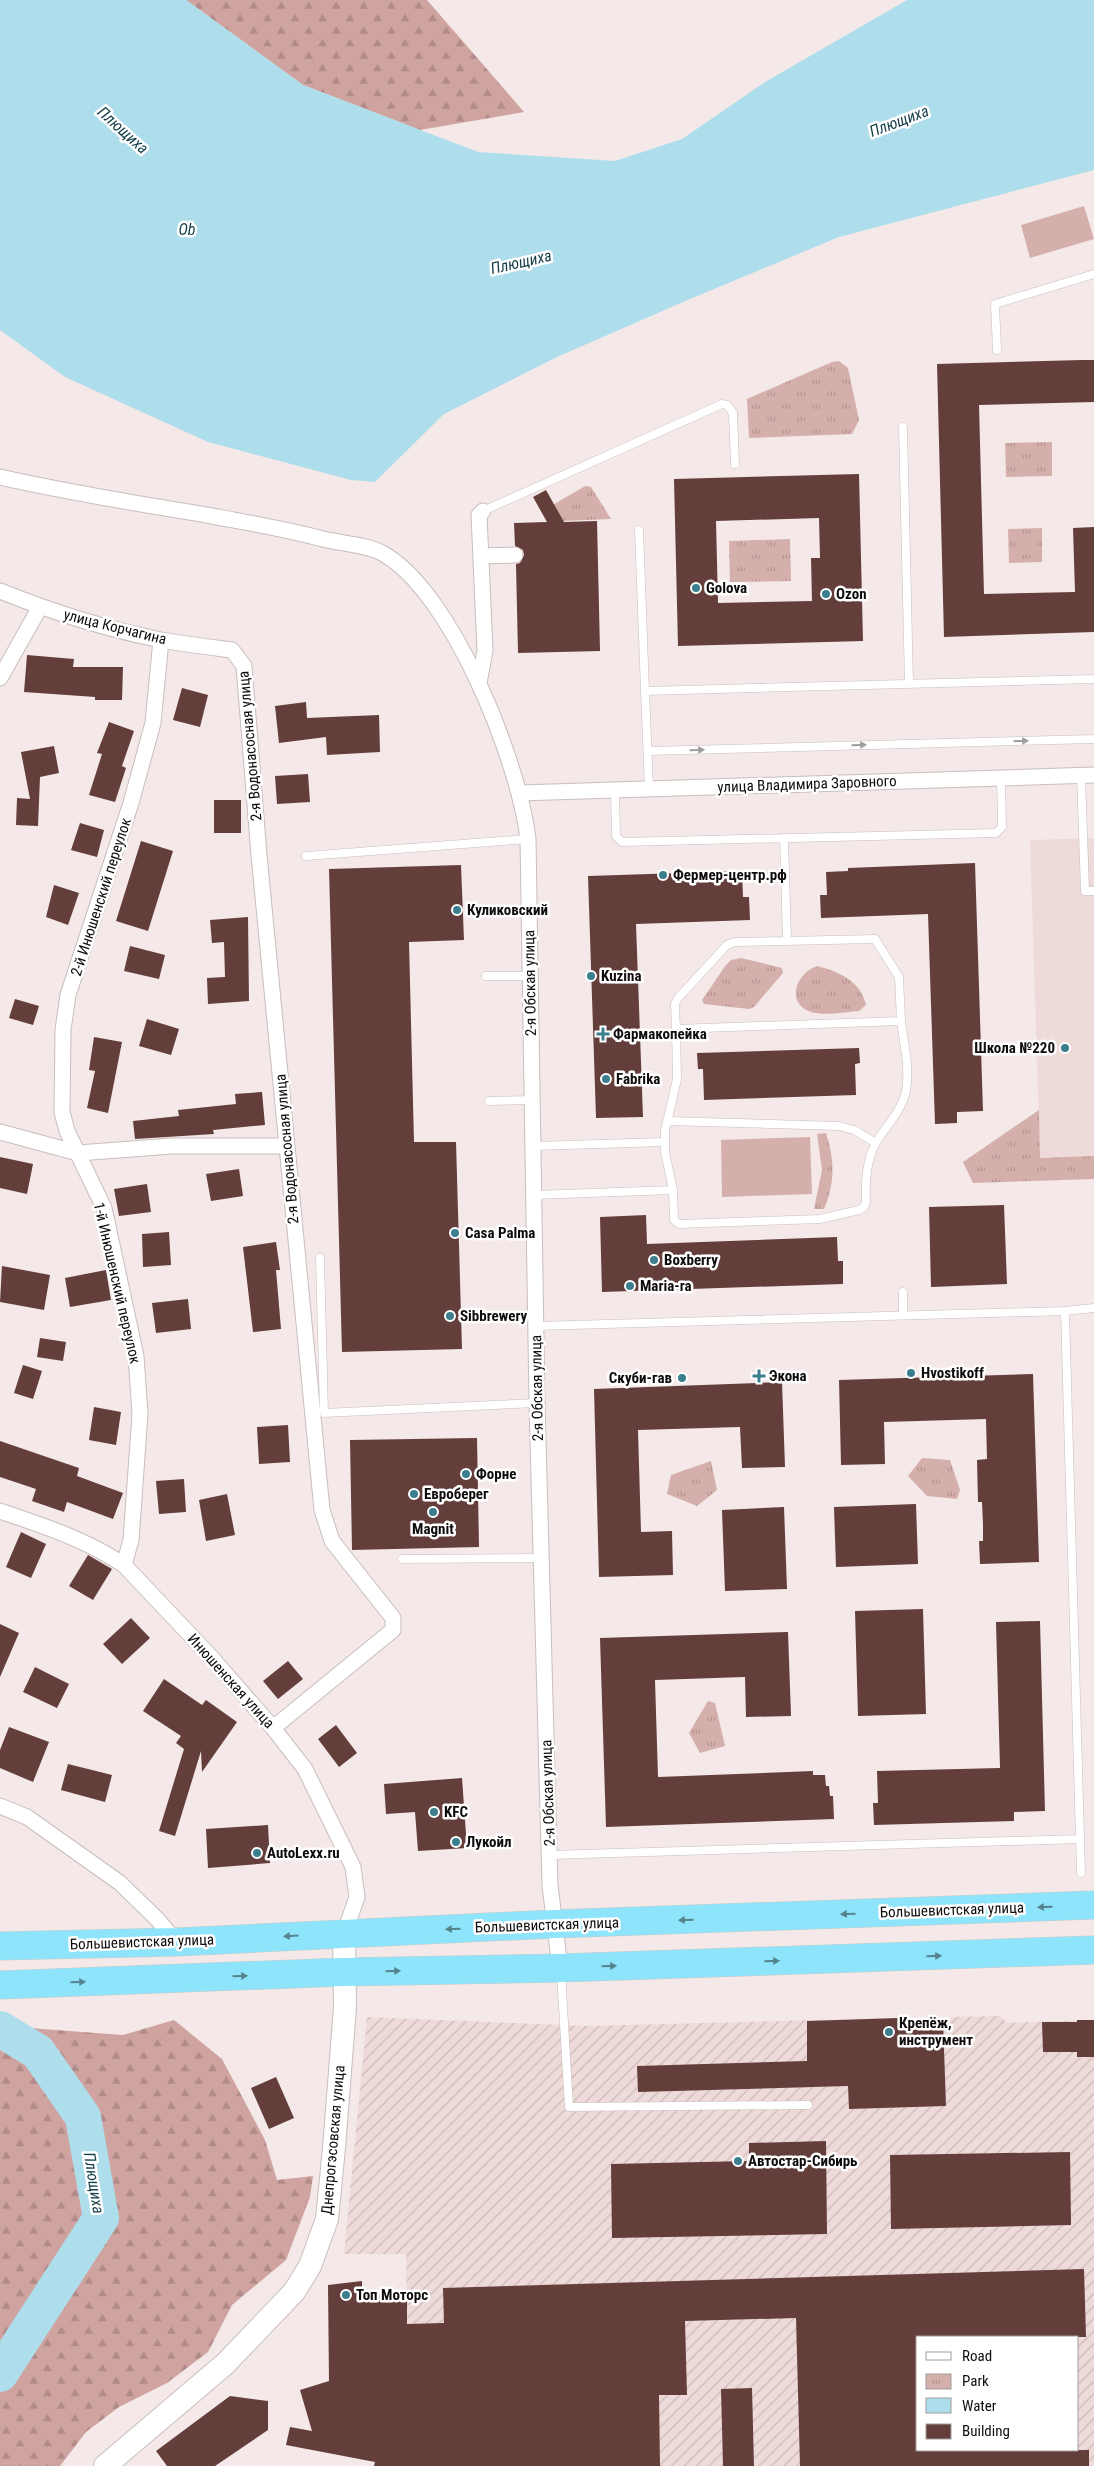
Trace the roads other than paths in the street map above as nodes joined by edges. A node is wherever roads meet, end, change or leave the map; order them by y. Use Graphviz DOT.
graph roads {
  1 [pos="1094,274"];
  2 [pos="997,350"];
  3 [pos="902,427"];
  4 [pos="735,464"];
  5 [pos="0,477"];
  6 [pos="482,511"];
  7 [pos="639,530"];
  8 [pos="515,555"];
  9 [pos="481,556"];
  10 [pos="0,591"];
  11 [pos="40,607"];
  12 [pos="161,640"];
  13 [pos="232,650"];
  14 [pos="0,678"];
  15 [pos="1094,679"];
  16 [pos="479,683"];
  17 [pos="909,684"];
  18 [pos="645,691"];
  19 [pos="1094,739"];
  20 [pos="648,751"];
  21 [pos="1087,775"];
  22 [pos="1001,778"];
  23 [pos="649,789"];
  24 [pos="615,790"];
  25 [pos="520,793"];
  26 [pos="784,838"];
  27 [pos="528,839"];
  28 [pos="306,856"];
  29 [pos="1094,890"];
  30 [pos="787,940"];
  31 [pos="486,976"];
  32 [pos="530,976"];
  33 [pos="901,1021"];
  34 [pos="676,1028"];
  35 [pos="532,1100"];
  36 [pos="489,1102"];
  37 [pos="667,1121"];
  38 [pos="0,1132"];
  39 [pos="665,1142"];
  40 [pos="876,1143"];
  41 [pos="287,1146"];
  42 [pos="532,1146"];
  43 [pos="78,1153"];
  44 [pos="673,1190"];
  45 [pos="534,1195"];
  46 [pos="320,1258"];
  47 [pos="903,1292"];
  48 [pos="1094,1308"];
  49 [pos="1065,1312"];
  50 [pos="903,1314"];
  51 [pos="536,1326"];
  52 [pos="537,1403"];
  53 [pos="0,1511"];
  54 [pos="541,1558"];
  55 [pos="402,1559"];
  56 [pos="124,1565"];
  57 [pos="273,1728"];
  58 [pos="0,1806"];
  59 [pos="1080,1839"];
  60 [pos="550,1855"];
  61 [pos="1081,1873"];
  62 [pos="1094,1905"];
  63 [pos="554,1924"];
  64 [pos="344,1934"];
  65 [pos="176,1942"];
  66 [pos="12,1946"];
  67 [pos="1094,1950"];
  68 [pos="560,1968"];
  69 [pos="344,1972"];
  70 [pos="0,1985"];
  71 [pos="808,2105"];
  72 [pos="105,2466"];
  1 -- 2 [label="lane"];
  3 -- 17 [label="lane"];
  4 -- 6 [label="lane"];
  5 -- 16 [label="street, 2-я Обская улица"];
  6 -- 9 [label="street"];
  7 -- 18 [label="lane"];
  8 -- 9 [label="street"];
  9 -- 16 [label="street"];
  10 -- 11 [label="street, улица Корчагина"];
  11 -- 12 [label="street, улица Корчагина"];
  11 -- 14 [label="street"];
  12 -- 13 [label="street, улица Корчагина"];
  12 -- 43 [label="street, 2-й Инюшенский переулок"];
  13 -- 41 [label="street, 2-я Водонасосная улица"];
  15 -- 17 [label="lane"];
  16 -- 25 [label="street, 2-я Обская улица"];
  17 -- 18 [label="lane"];
  18 -- 20 [label="lane"];
  20 -- 19 [label="lane, one-way"];
  20 -- 23 [label="lane"];
  21 -- 22 [label="street, улица Владимира Заровного"];
  21 -- 29 [label="lane"];
  22 -- 23 [label="street, улица Владимира Заровного"];
  22 -- 26 [label="lane"];
  23 -- 24 [label="street, улица Владимира Заровного"];
  24 -- 25 [label="street, улица Владимира Заровного"];
  24 -- 26 [label="lane"];
  25 -- 27 [label="street, 2-я Обская улица"];
  26 -- 30 [label="lane"];
  27 -- 28 [label="lane"];
  27 -- 32 [label="street, 2-я Обская улица"];
  30 -- 33 [label="lane"];
  30 -- 34 [label="lane"];
  31 -- 32 [label="lane"];
  32 -- 35 [label="street, 2-я Обская улица"];
  33 -- 34 [label="lane"];
  33 -- 40 [label="lane"];
  34 -- 37 [label="lane"];
  35 -- 36 [label="lane"];
  35 -- 42 [label="street, 2-я Обская улица"];
  37 -- 39 [label="lane"];
  37 -- 40 [label="lane"];
  38 -- 43 [label="street"];
  39 -- 42 [label="lane"];
  39 -- 44 [label="lane"];
  40 -- 44 [label="lane"];
  41 -- 43 [label="street"];
  41 -- 57 [label="street, 2-я Водонасосная улица"];
  42 -- 45 [label="street, 2-я Обская улица"];
  43 -- 56 [label="street, 1-й Инюшенский переулок"];
  44 -- 45 [label="lane"];
  45 -- 51 [label="street, 2-я Обская улица"];
  46 -- 52 [label="lane"];
  47 -- 50 [label="lane"];
  48 -- 49 [label="lane"];
  49 -- 50 [label="lane"];
  49 -- 59 [label="lane"];
  50 -- 51 [label="lane"];
  51 -- 52 [label="street, 2-я Обская улица"];
  52 -- 54 [label="street, 2-я Обская улица"];
  53 -- 56 [label="street, Инюшенская улица"];
  54 -- 55 [label="lane"];
  54 -- 60 [label="street, 2-я Обская улица"];
  56 -- 57 [label="street, Инюшенская улица"];
  57 -- 64 [label="street, Инюшенская улица"];
  58 -- 65 [label="street"];
  59 -- 60 [label="lane"];
  59 -- 61 [label="lane"];
  60 -- 63 [label="street, 2-я Обская улица"];
  62 -- 63 [label="highway, Большевистская улица, one-way"];
  63 -- 64 [label="highway, Большевистская улица, one-way"];
  63 -- 68 [label="street, 2-я Обская улица"];
  64 -- 65 [label="highway, Большевистская улица, one-way"];
  64 -- 69 [label="street, Днепрогэсовская улица"];
  65 -- 66 [label="highway, Большевистская улица"];
  68 -- 67 [label="highway, one-way"];
  69 -- 68 [label="highway, one-way"];
  68 -- 71 [label="lane"];
  70 -- 69 [label="highway, one-way"];
  69 -- 72 [label="street, Днепрогэсовская улица"];
}
